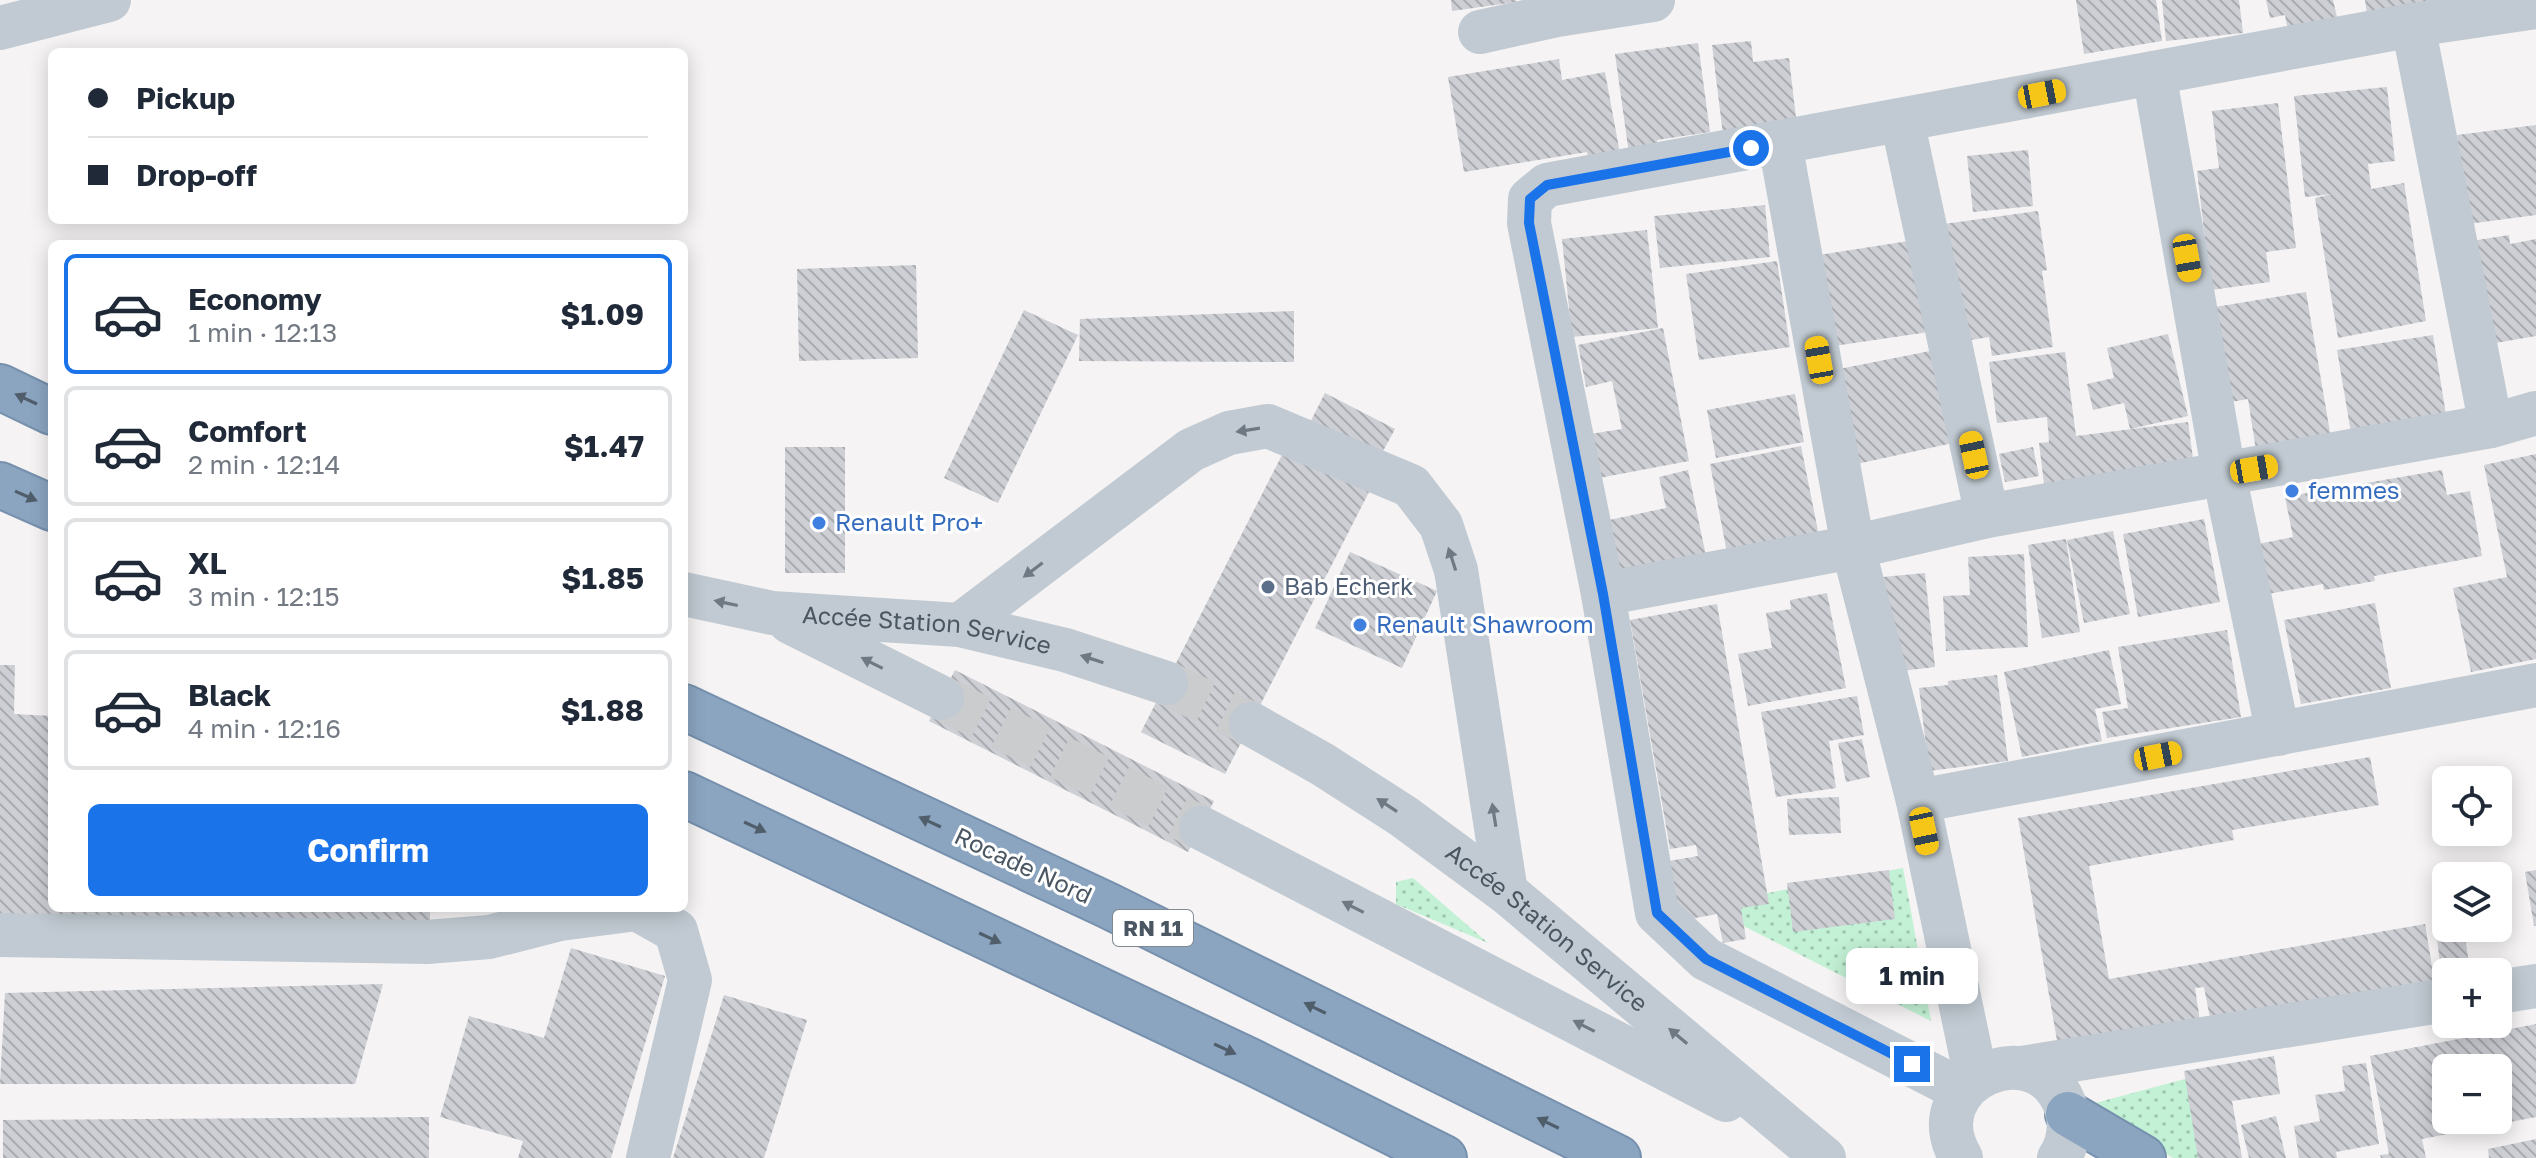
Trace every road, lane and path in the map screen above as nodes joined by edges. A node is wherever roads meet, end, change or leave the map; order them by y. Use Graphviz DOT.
graph roads {
  1 [pos="109,0"];
  2 [pos="1653,0"];
  3 [pos="2536,7"];
  4 [pos="1555,8"];
  5 [pos="2413,25"];
  6 [pos="0,28"];
  7 [pos="1480,32"];
  8 [pos="2154,73"];
  9 [pos="1902,120"];
  10 [pos="1780,143"];
  11 [pos="0,387"];
  12 [pos="48,410"];
  13 [pos="2536,413"];
  14 [pos="2491,426"];
  15 [pos="2224,474"];
  16 [pos="0,485"];
  17 [pos="48,506"];
  18 [pos="1987,516"];
  19 [pos="1853,547"];
  20 [pos="1603,594"];
  21 [pos="688,595"];
  22 [pos="772,613"];
  23 [pos="960,625"];
  24 [pos="1166,683"];
  25 [pos="2536,685"];
  26 [pos="942,698"];
  27 [pos="688,709"];
  28 [pos="1251,724"];
  29 [pos="2278,734"];
  30 [pos="688,796"];
  31 [pos="1918,801"];
  32 [pos="1201,828"];
  33 [pos="1506,892"];
  34 [pos="614,912"];
  35 [pos="642,912"];
  36 [pos="0,935"];
  37 [pos="2536,986"];
  38 [pos="2512,990"];
  39 [pos="2432,1002"];
  40 [pos="2022,1068"];
  41 [pos="1970,1085"];
  42 [pos="2068,1114"];
  43 [pos="1813,1149"];
  44 [pos="648,1158"];
  45 [pos="1444,1158"];
  46 [pos="1618,1158"];
  47 [pos="1961,1158"];
  48 [pos="2059,1158"];
  49 [pos="2143,1158"];
  1 -- 6 [label="street"];
  2 -- 4 [label="street"];
  3 -- 5 [label="street"];
  4 -- 7 [label="street"];
  5 -- 8 [label="street"];
  5 -- 14 [label="street"];
  8 -- 9 [label="street"];
  8 -- 15 [label="street"];
  9 -- 10 [label="street"];
  9 -- 18 [label="street"];
  10 -- 19 [label="street"];
  10 -- 20 [label="street"];
  12 -- 11 [label="highway, one-way"];
  13 -- 14 [label="street"];
  14 -- 15 [label="street"];
  15 -- 18 [label="street"];
  15 -- 29 [label="street"];
  16 -- 17 [label="highway, one-way"];
  18 -- 19 [label="street"];
  19 -- 20 [label="street"];
  19 -- 31 [label="street"];
  20 -- 41 [label="street"];
  22 -- 21 [label="street, Accée Station Service, one-way"];
  22 -- 23 [label="street, Accée Station Service"];
  26 -- 22 [label="street, one-way"];
  24 -- 23 [label="street, Accée Station Service, one-way"];
  33 -- 23 [label="street, one-way"];
  25 -- 29 [label="street"];
  46 -- 27 [label="highway, Rocade Nord / RN 11, one-way"];
  33 -- 28 [label="street, Accée Station Service, one-way"];
  29 -- 31 [label="street"];
  30 -- 45 [label="highway, one-way"];
  31 -- 41 [label="street"];
  43 -- 32 [label="street, one-way"];
  43 -- 33 [label="street, Accée Station Service, one-way"];
  34 -- 36 [label="street"];
  35 -- 44 [label="street"];
  37 -- 38 [label="street"];
  39 -- 40 [label="street"];
  40 -- 41 [label="street"];
  40 -- 42 [label="street"];
  41 -- 47 [label="street"];
  42 -- 48 [label="street"];
  42 -- 49 [label="highway"];
}
